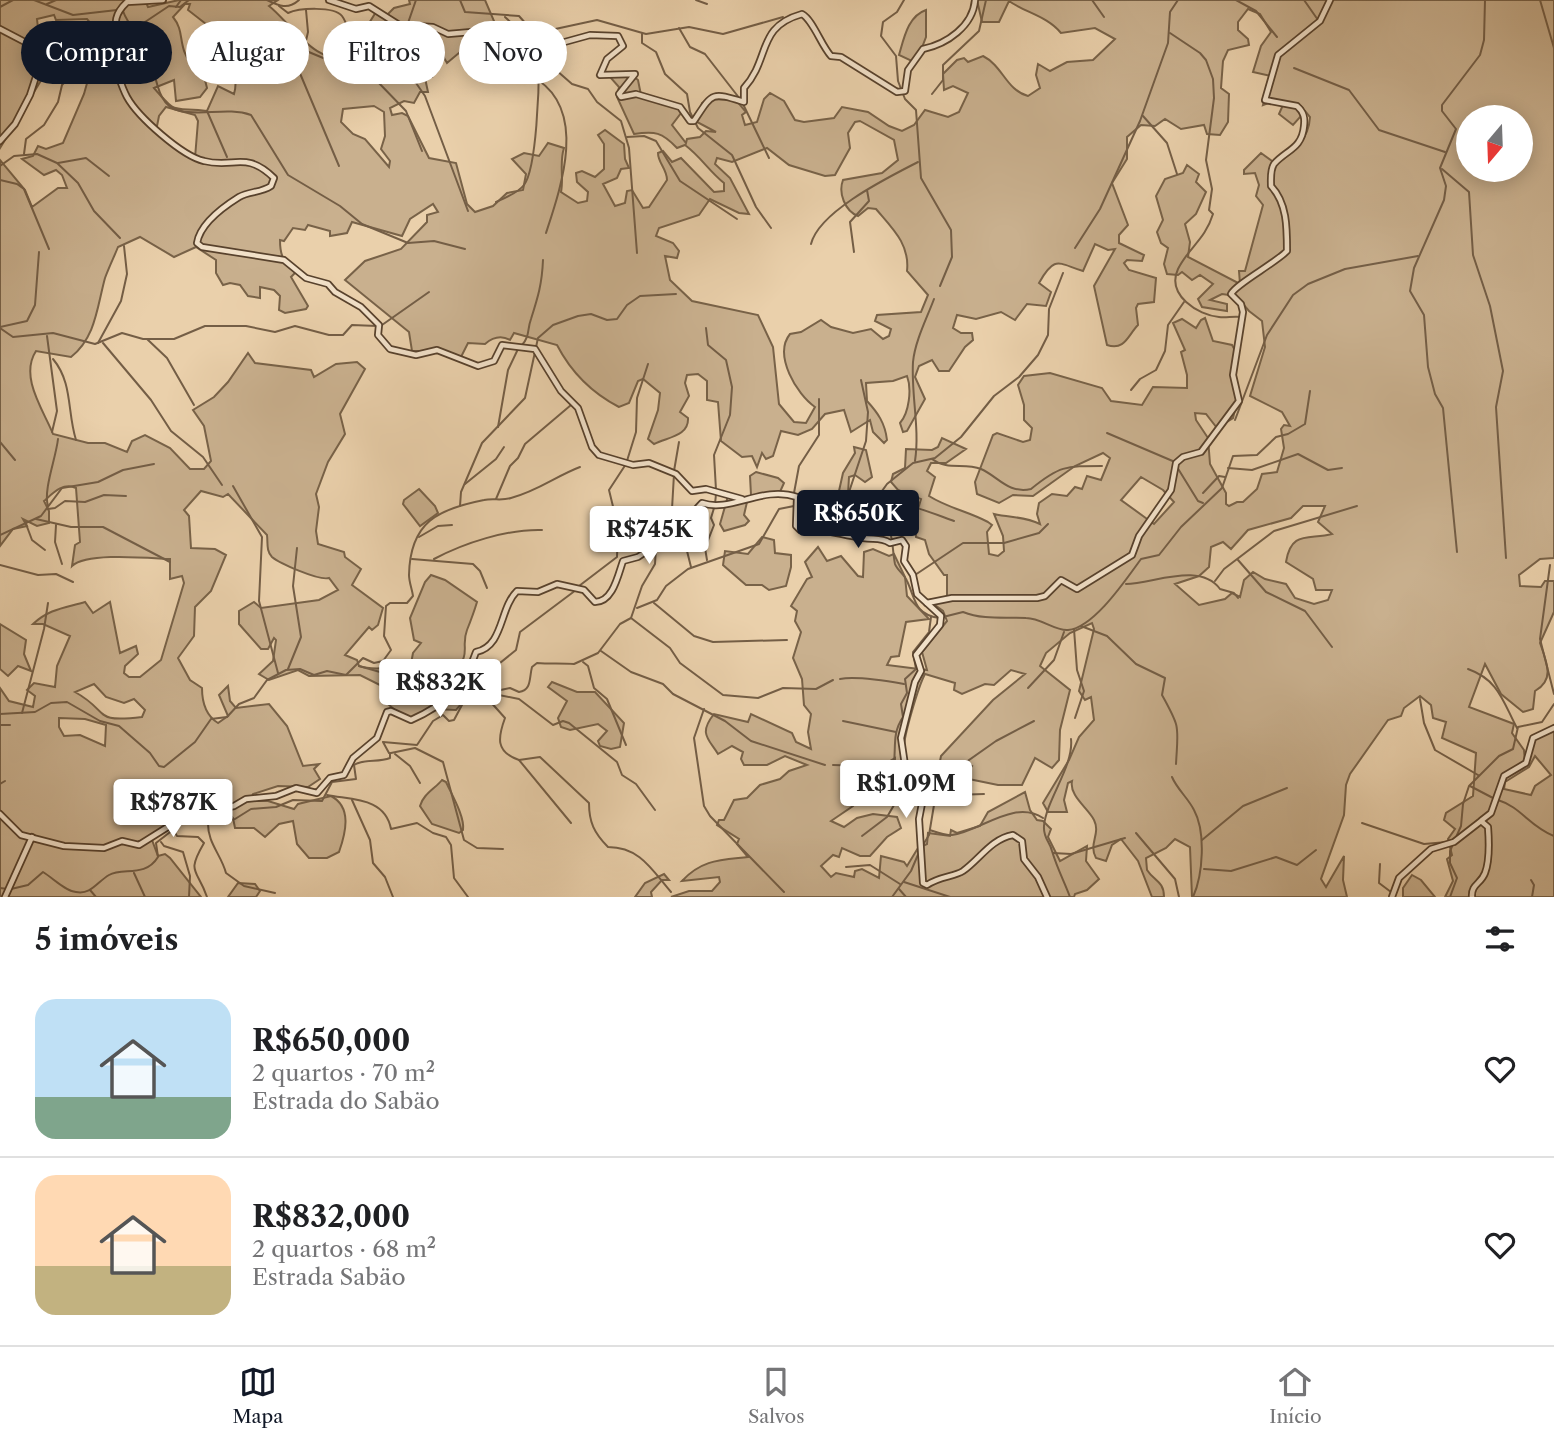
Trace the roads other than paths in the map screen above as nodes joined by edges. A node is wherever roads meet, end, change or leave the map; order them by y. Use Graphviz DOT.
graph roads {
  1 [pos="163,0"];
  2 [pos="329,0"];
  3 [pos="975,0"];
  4 [pos="1330,0"];
  5 [pos="115,21"];
  6 [pos="0,29"];
  7 [pos="21,40"];
  8 [pos="34,84"];
  9 [pos="122,84"];
  10 [pos="0,141"];
  11 [pos="743,499"];
  12 [pos="927,603"];
  13 [pos="1554,729"];
  14 [pos="0,814"];
  15 [pos="1489,815"];
  16 [pos="1481,821"];
  17 [pos="1488,827"];
  18 [pos="32,837"];
  19 [pos="5,897"];
  20 [pos="1048,897"];
  21 [pos="1392,897"];
  22 [pos="1472,897"];
  1 -- 5 [label="street"];
  2 -- 3 [label="street"];
  4 -- 12 [label="street"];
  6 -- 7 [label="street"];
  8 -- 10 [label="street"];
  9 -- 11 [label="street"];
  11 -- 12 [label="street"];
  11 -- 18 [label="street"];
  12 -- 20 [label="street"];
  13 -- 15 [label="street"];
  14 -- 18 [label="street"];
  15 -- 16 [label="street"];
  15 -- 17 [label="street"];
  16 -- 17 [label="street"];
  16 -- 21 [label="street"];
  17 -- 22 [label="street"];
  18 -- 19 [label="street"];
}
